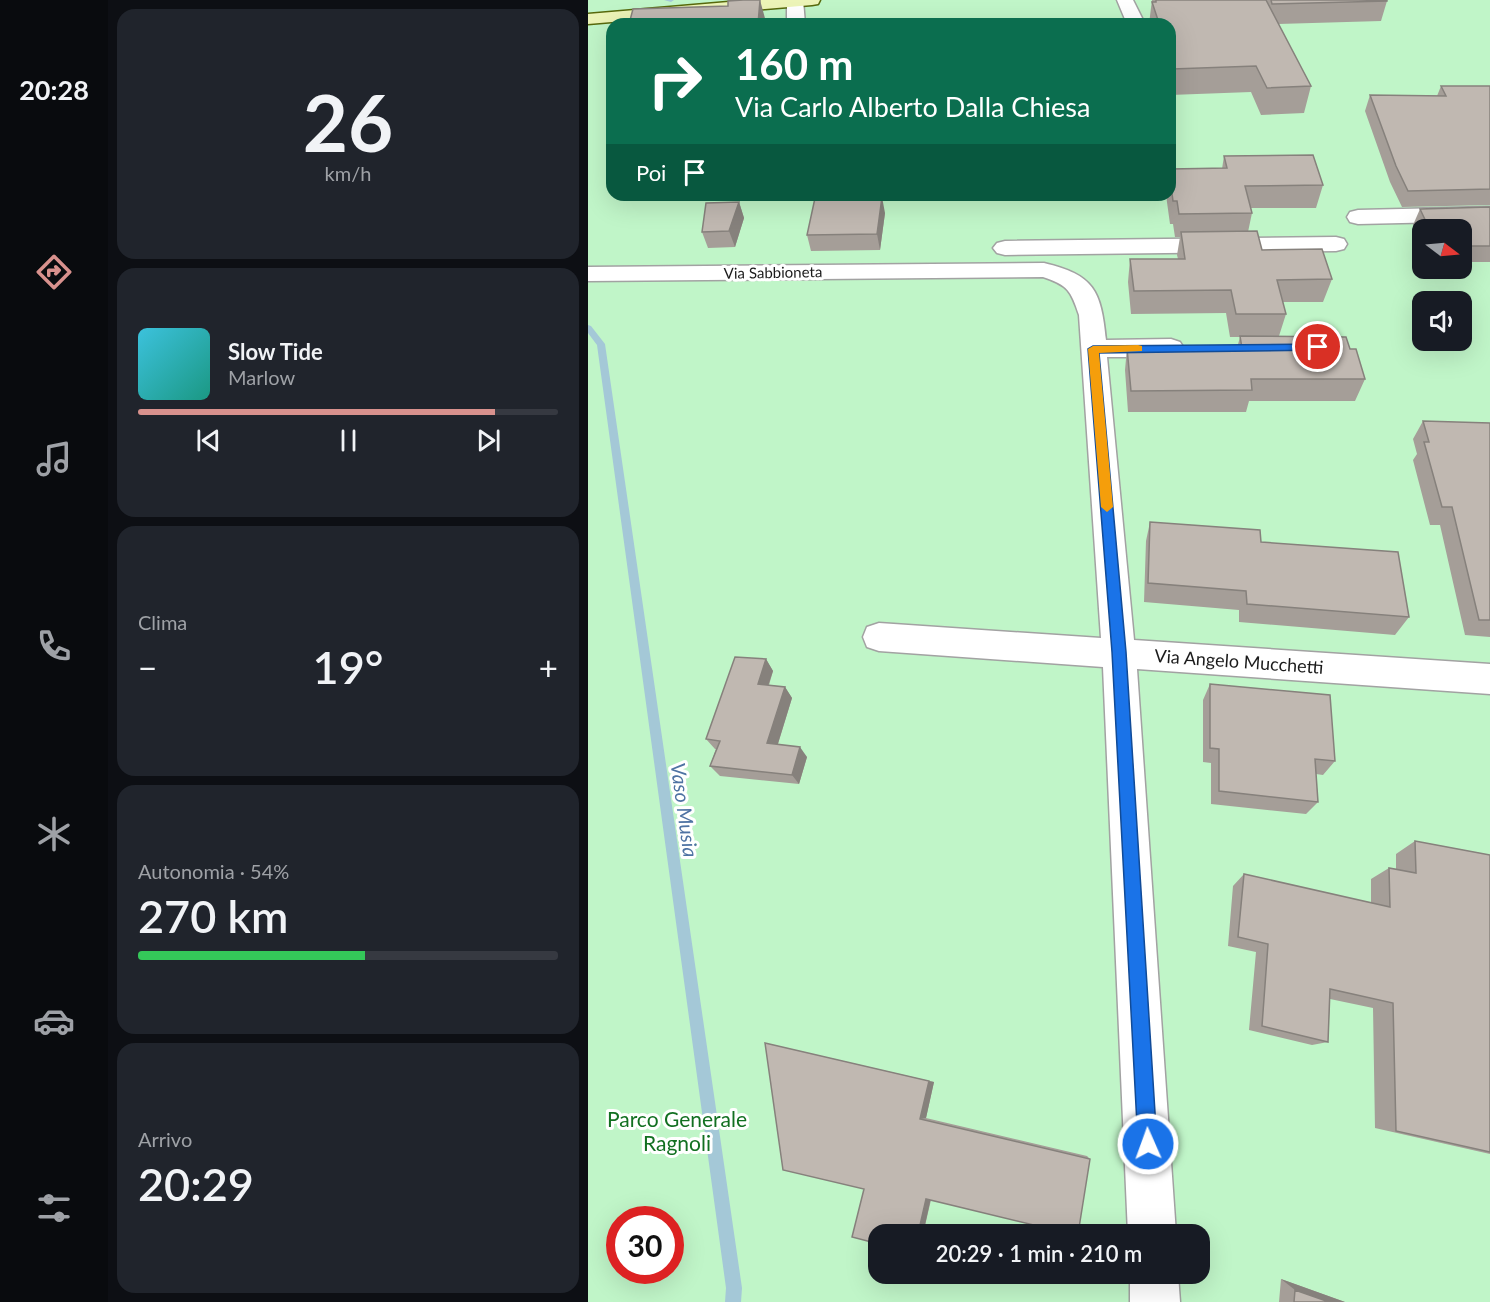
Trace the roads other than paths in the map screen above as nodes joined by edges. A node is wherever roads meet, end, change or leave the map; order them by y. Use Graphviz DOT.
graph roads {
  1 [pos="1125,0"];
  2 [pos="804,1"];
  3 [pos="798,18"];
  4 [pos="1133,18"];
  5 [pos="588,19"];
  6 [pos="1490,214"];
  7 [pos="1358,217"];
  8 [pos="1336,244"];
  9 [pos="1089,247"];
  10 [pos="982,248"];
  11 [pos="588,274"];
  12 [pos="1083,290"];
  13 [pos="1199,348"];
  14 [pos="1093,349"];
  15 [pos="879,637"];
  16 [pos="1119,652"];
  17 [pos="1490,679"];
  18 [pos="1151,1224"];
  19 [pos="1154,1284"];
  20 [pos="1155,1302"];
  1 -- 4 [label="street"];
  2 -- 3 [label="street"];
  2 -- 5 [label="main road"];
  6 -- 7 [label="street"];
  8 -- 9 [label="street"];
  9 -- 10 [label="street"];
  9 -- 12 [label="street"];
  11 -- 12 [label="street, Via Sabbioneta"];
  12 -- 14 [label="street"];
  13 -- 14 [label="street"];
  14 -- 16 [label="street"];
  15 -- 16 [label="street, Via Angelo Mucchetti"];
  16 -- 17 [label="street, Via Angelo Mucchetti"];
  16 -- 18 [label="street"];
  19 -- 20 [label="street"];
}
